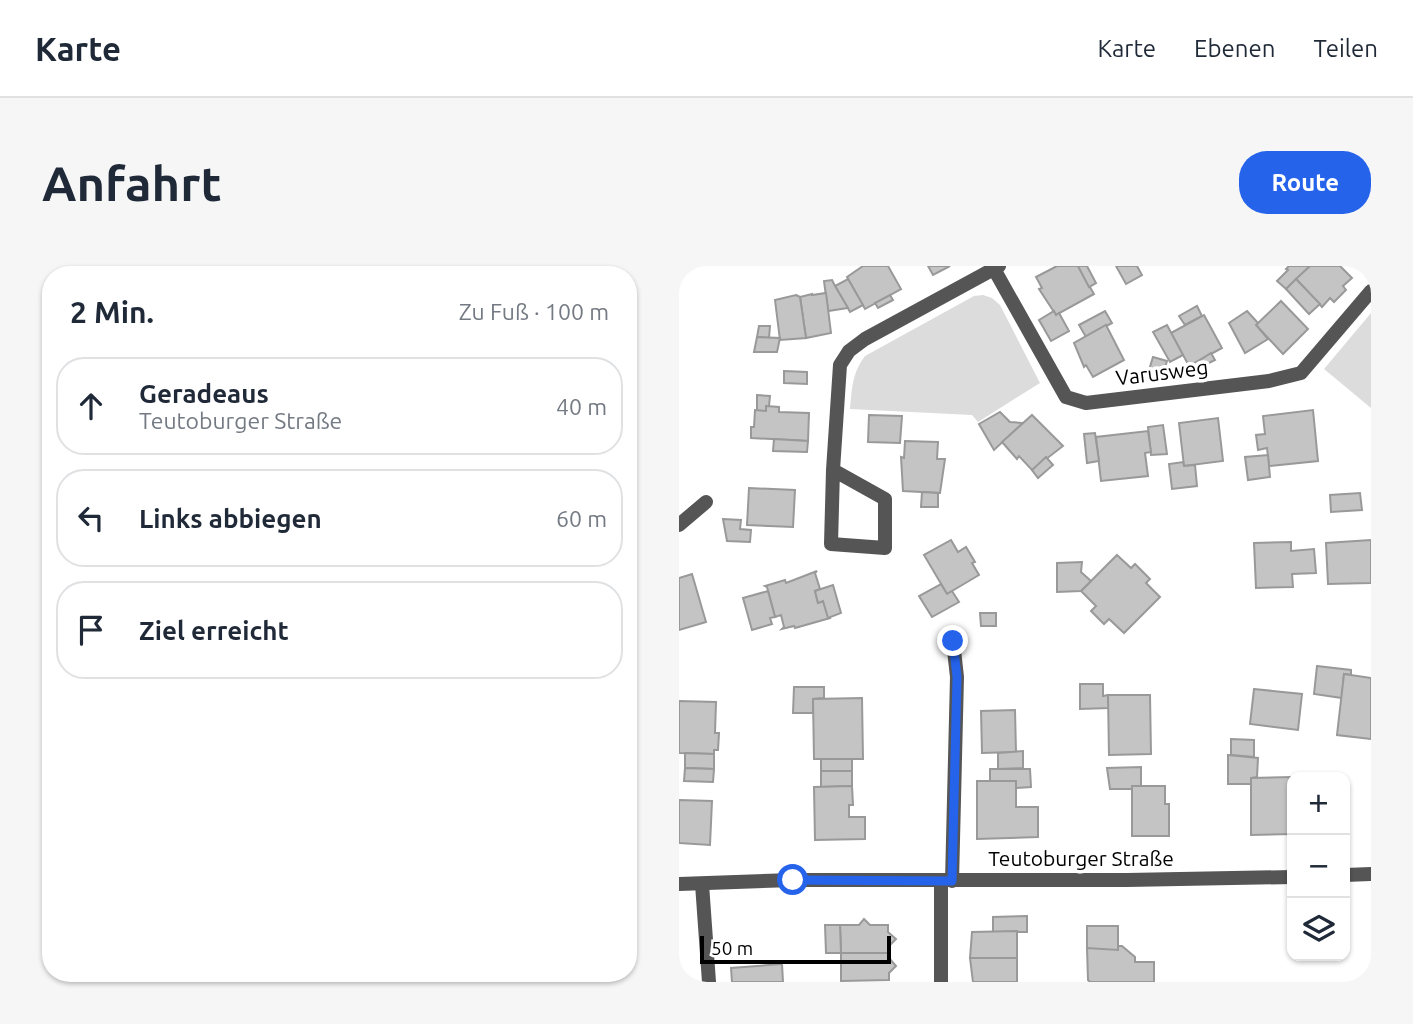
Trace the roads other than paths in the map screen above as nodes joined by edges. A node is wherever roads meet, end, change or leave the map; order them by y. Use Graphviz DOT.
graph roads {
  1 [pos="997,267"];
  2 [pos="1371,292"];
  3 [pos="833,470"];
  4 [pos="706,502"];
  5 [pos="679,525"];
  6 [pos="953,641"];
  7 [pos="1371,874"];
  8 [pos="1350,875"];
  9 [pos="1287,877"];
  10 [pos="947,881"];
  11 [pos="679,884"];
  12 [pos="702,884"];
  13 [pos="709,982"];
  14 [pos="941,982"];
  1 -- 2 [label="street, Varusweg"];
  1 -- 3 [label="street, Varusweg"];
  3 -- 3 [label="street, Varusweg"];
  4 -- 5 [label="street"];
  6 -- 10 [label="street"];
  7 -- 8 [label="street"];
  9 -- 10 [label="street, Teutoburger Straße"];
  10 -- 12 [label="street, Teutoburger Straße"];
  10 -- 14 [label="street"];
  11 -- 12 [label="street, Teutoburger Straße"];
  12 -- 13 [label="street"];
}
